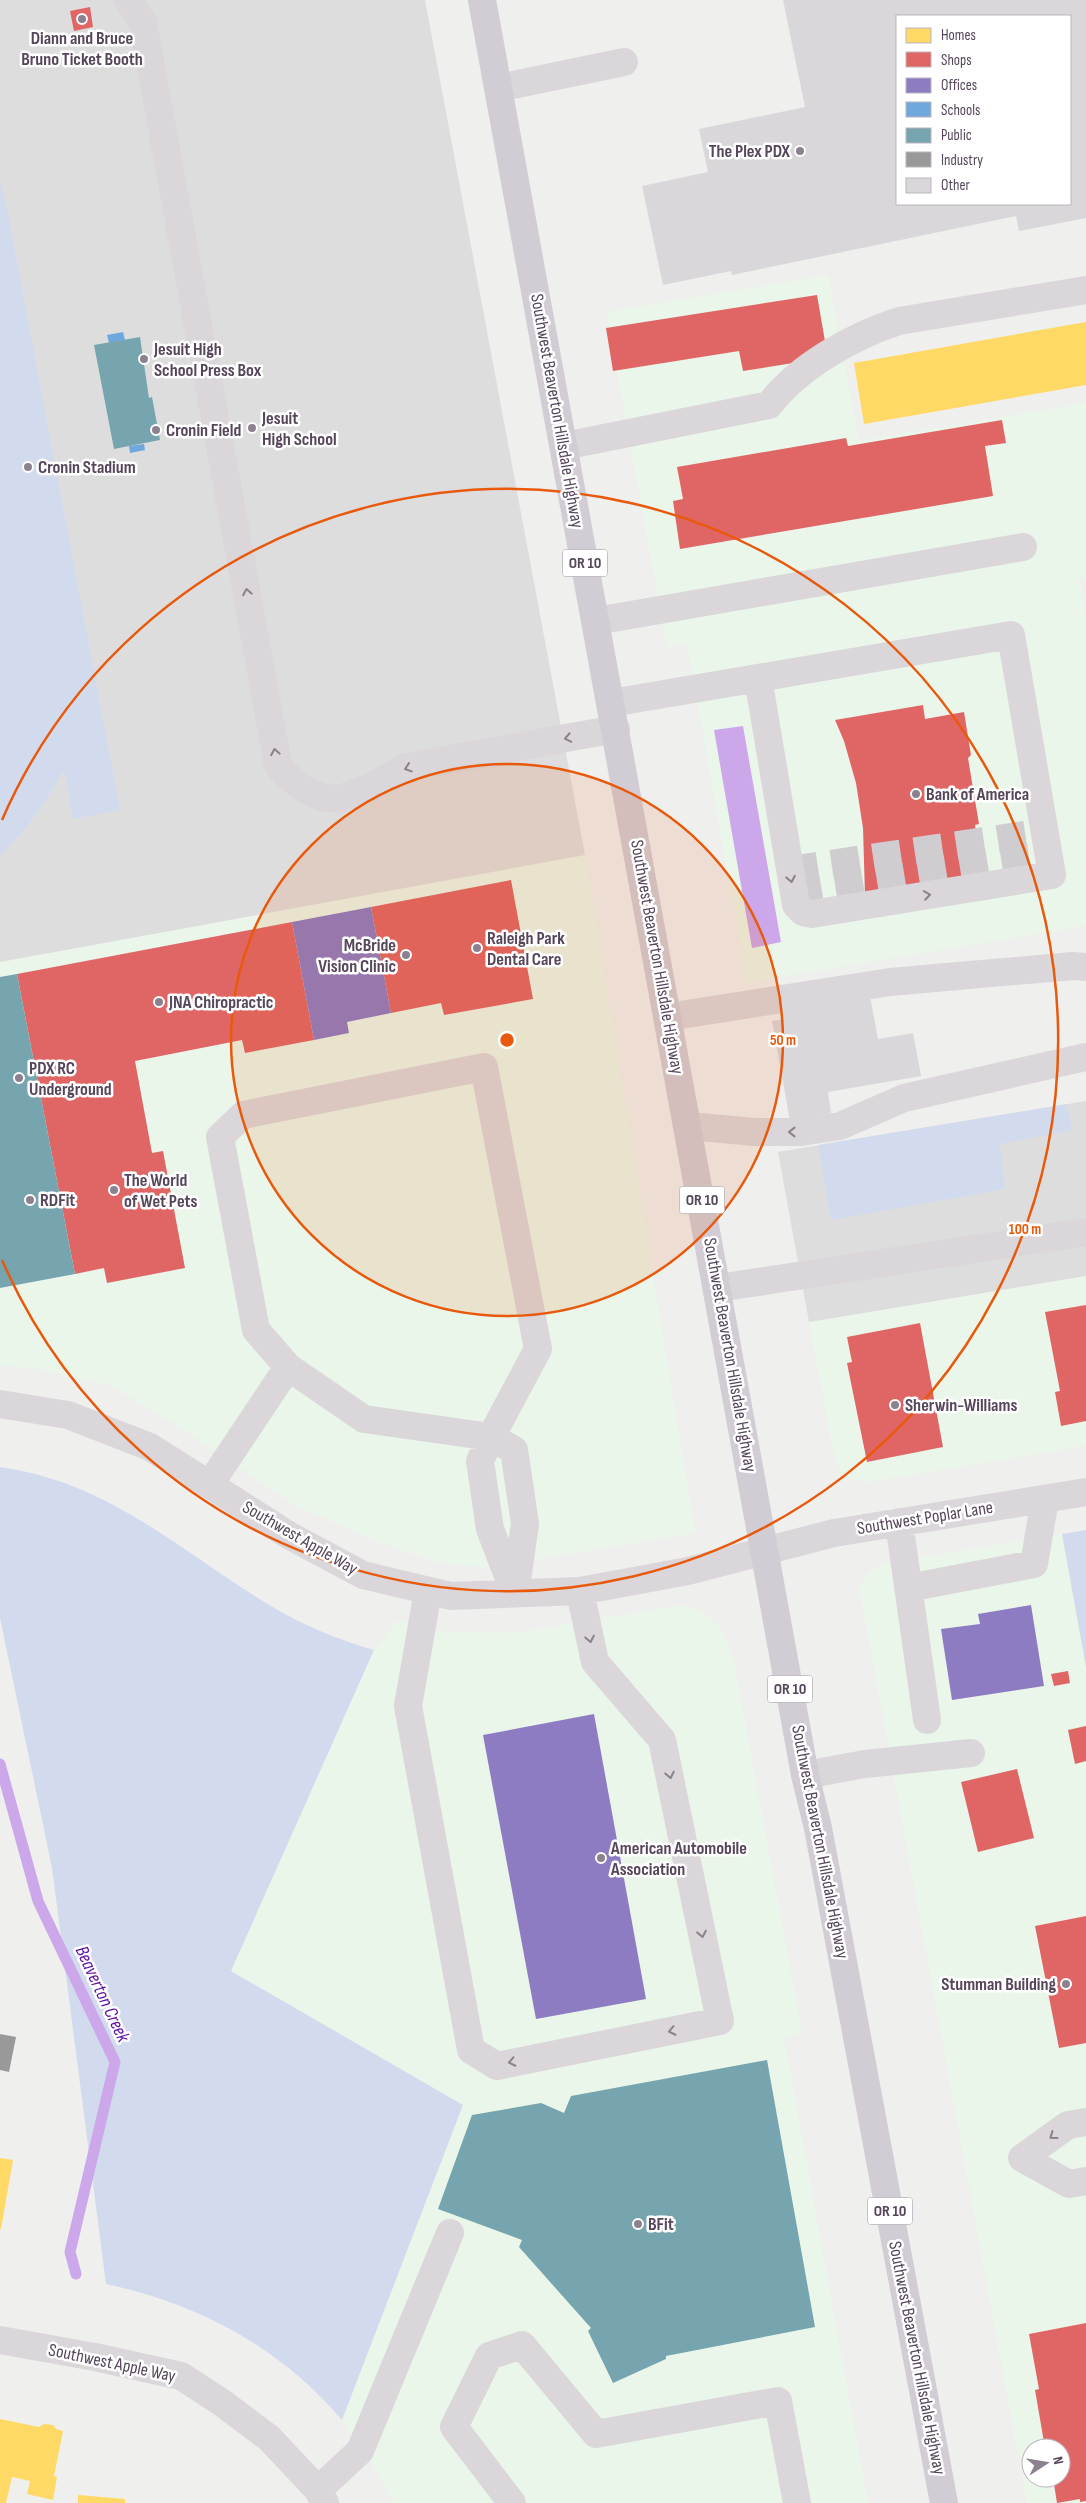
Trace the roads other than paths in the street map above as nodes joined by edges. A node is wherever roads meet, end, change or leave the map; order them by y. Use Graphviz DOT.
graph roads {
  1 [pos="128,0"];
  2 [pos="482,0"];
  3 [pos="624,62"];
  4 [pos="498,88"];
  5 [pos="1086,290"];
  6 [pos="564,446"];
  7 [pos="1024,547"];
  8 [pos="596,621"];
  9 [pos="758,678"];
  10 [pos="614,716"];
  11 [pos="1086,967"];
  12 [pos="668,1017"];
  13 [pos="1086,1057"];
  14 [pos="688,1126"];
  15 [pos="1086,1232"];
  16 [pos="718,1288"];
  17 [pos="288,1367"];
  18 [pos="0,1404"];
  19 [pos="492,1437"];
  20 [pos="210,1484"];
  21 [pos="1086,1492"];
  22 [pos="1045,1499"];
  23 [pos="899,1522"];
  24 [pos="766,1550"];
  25 [pos="908,1588"];
  26 [pos="428,1591"];
  27 [pos="580,1591"];
  28 [pos="515,1594"];
  29 [pos="927,1720"];
  30 [pos="971,1753"];
  31 [pos="805,1774"];
  32 [pos="1086,2122"];
  33 [pos="1086,2181"];
  34 [pos="450,2233"];
  35 [pos="0,2340"];
  36 [pos="321,2496"];
  37 [pos="512,2503"];
  38 [pos="797,2503"];
  39 [pos="944,2503"];
  10 -- 1 [label="street, one-way"];
  2 -- 4 [label="main road, Southwest Beaverton Hillsdale Highway / OR 10"];
  3 -- 4 [label="street"];
  4 -- 6 [label="main road, Southwest Beaverton Hillsdale Highway / OR 10"];
  5 -- 6 [label="street"];
  6 -- 8 [label="main road, Southwest Beaverton Hillsdale Highway / OR 10"];
  7 -- 8 [label="street"];
  8 -- 10 [label="main road, Southwest Beaverton Hillsdale Highway / OR 10"];
  9 -- 9 [label="street, one-way"];
  9 -- 10 [label="street"];
  10 -- 12 [label="main road, Southwest Beaverton Hillsdale Highway / OR 10"];
  11 -- 12 [label="street"];
  12 -- 14 [label="main road, Southwest Beaverton Hillsdale Highway / OR 10"];
  13 -- 14 [label="street, one-way"];
  14 -- 16 [label="main road, Southwest Beaverton Hillsdale Highway / OR 10"];
  15 -- 16 [label="street"];
  16 -- 24 [label="main road, Southwest Beaverton Hillsdale Highway / OR 10"];
  17 -- 19 [label="street"];
  17 -- 19 [label="street"];
  17 -- 20 [label="street"];
  18 -- 20 [label="street, Southwest Apple Way"];
  19 -- 28 [label="street"];
  20 -- 26 [label="street, Southwest Apple Way"];
  21 -- 22 [label="street, Southwest Poplar Lane"];
  22 -- 23 [label="street, Southwest Poplar Lane"];
  22 -- 25 [label="street"];
  23 -- 24 [label="street, Southwest Poplar Lane"];
  23 -- 25 [label="street"];
  24 -- 27 [label="street, Southwest Apple Way"];
  24 -- 31 [label="main road, Southwest Beaverton Hillsdale Highway / OR 10"];
  25 -- 29 [label="street"];
  27 -- 26 [label="street, one-way"];
  26 -- 28 [label="street, Southwest Apple Way"];
  27 -- 28 [label="street, Southwest Apple Way"];
  30 -- 31 [label="street"];
  31 -- 39 [label="main road, Southwest Beaverton Hillsdale Highway / OR 10"];
  32 -- 33 [label="street, one-way"];
  34 -- 36 [label="street"];
  35 -- 36 [label="street, Southwest Apple Way"];
  37 -- 38 [label="street"];
}
